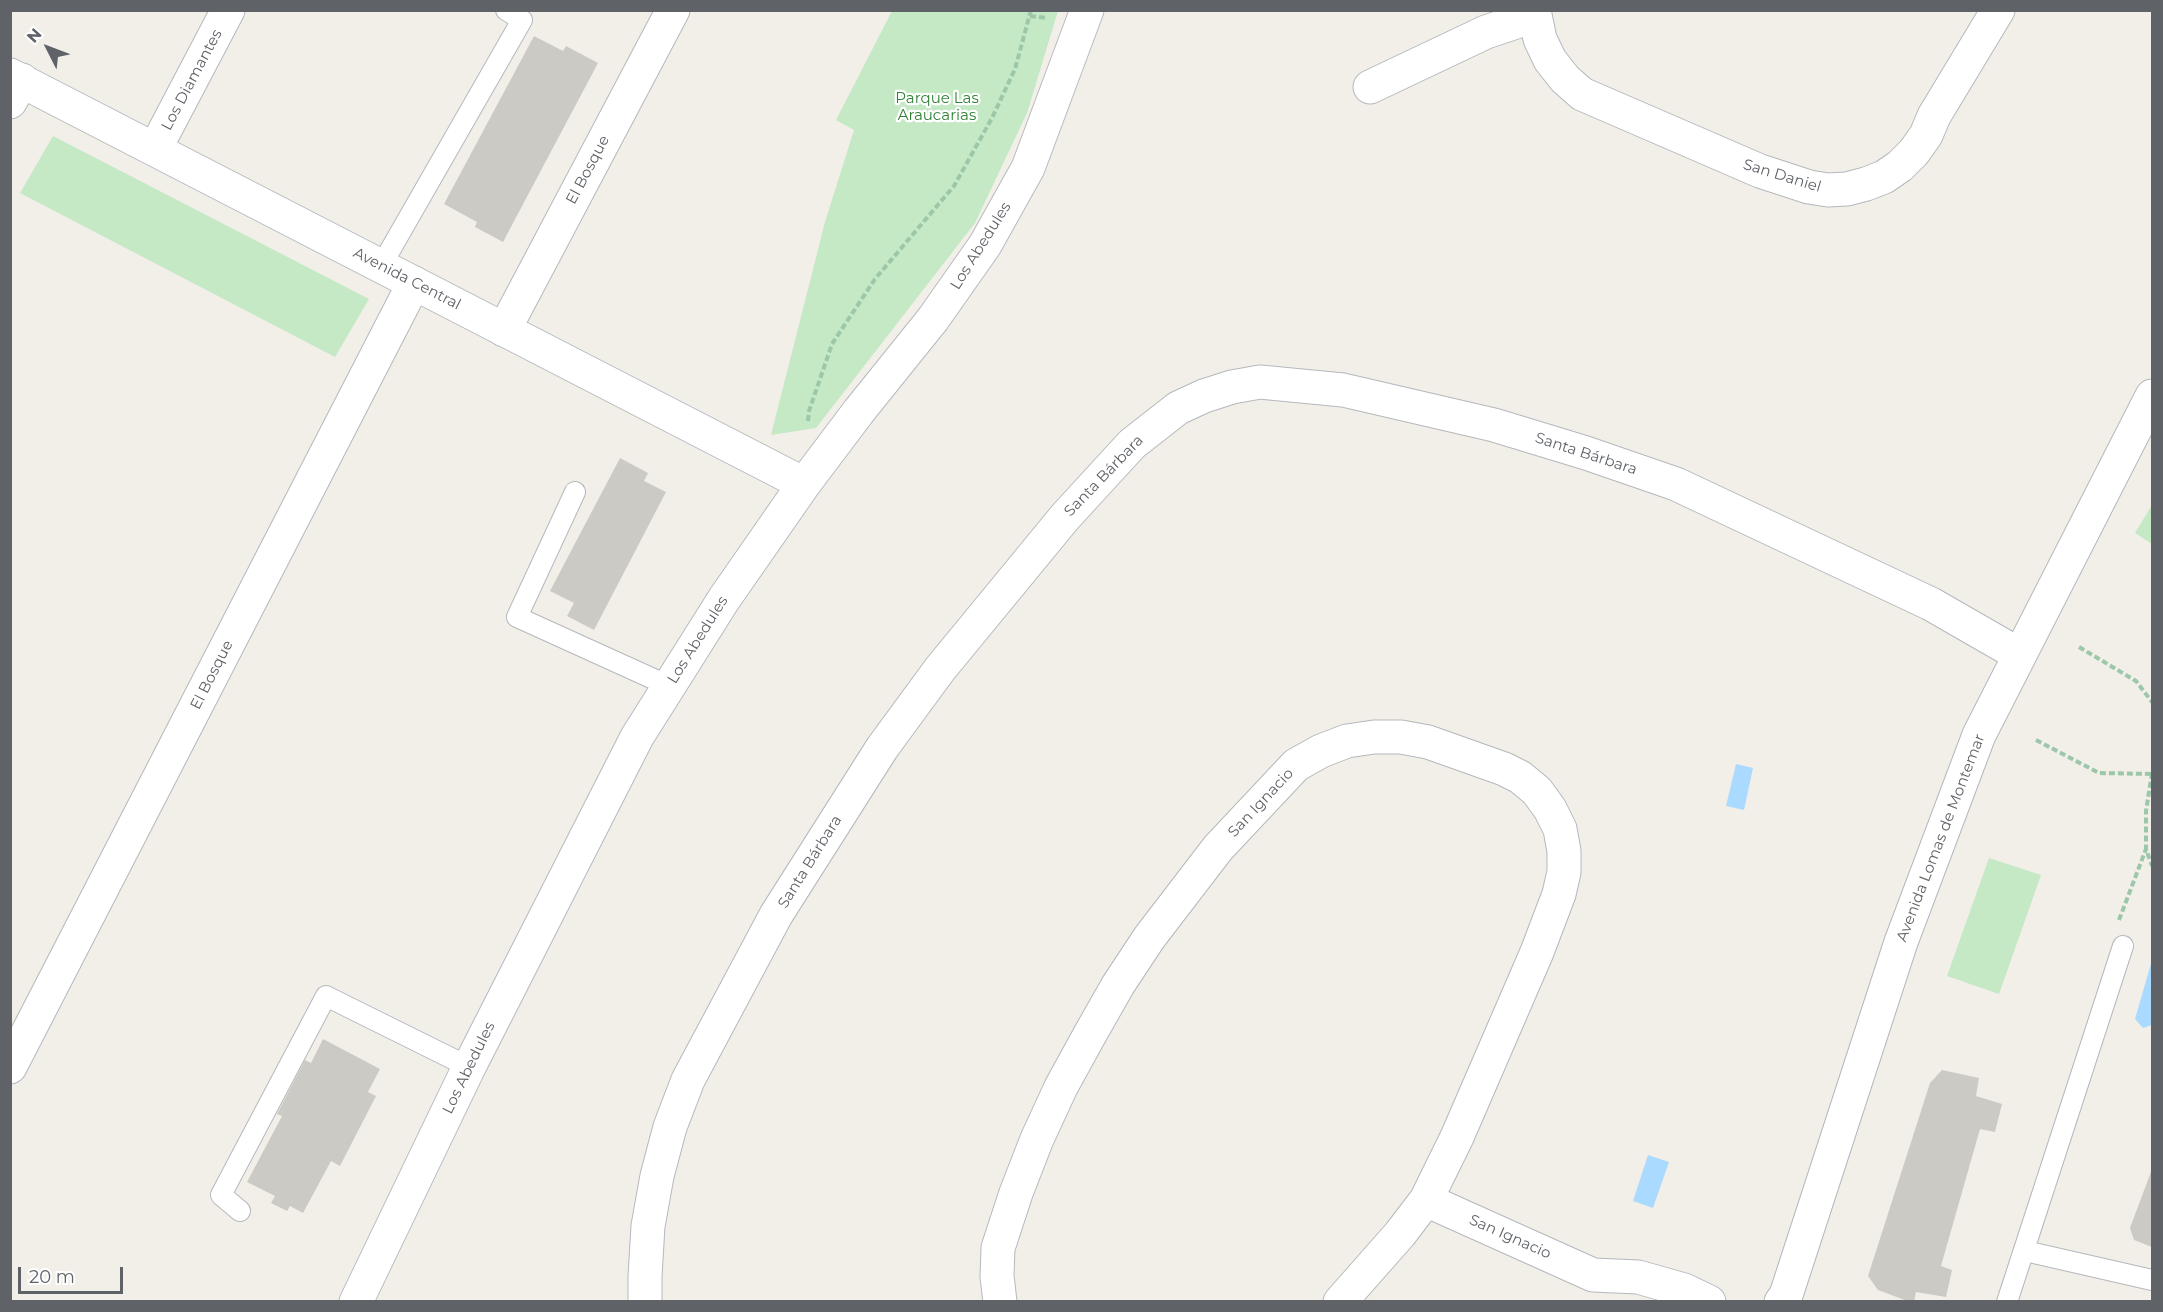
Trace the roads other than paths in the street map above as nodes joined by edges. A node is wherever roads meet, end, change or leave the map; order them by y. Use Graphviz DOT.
graph roads {
  1 [pos="228,10"];
  2 [pos="506,10"];
  3 [pos="673,10"];
  4 [pos="1087,10"];
  5 [pos="1998,10"];
  6 [pos="1534,13"];
  7 [pos="14,86"];
  8 [pos="1370,87"];
  9 [pos="155,149"];
  10 [pos="381,266"];
  11 [pos="414,283"];
  12 [pos="504,330"];
  13 [pos="2152,396"];
  14 [pos="804,484"];
  15 [pos="575,492"];
  16 [pos="2018,654"];
  17 [pos="669,686"];
  18 [pos="2123,946"];
  19 [pos="10,1067"];
  20 [pos="469,1067"];
  21 [pos="1426,1200"];
  22 [pos="240,1211"];
  23 [pos="2025,1251"];
  24 [pos="1593,1275"];
  25 [pos="2152,1280"];
  26 [pos="356,1302"];
  27 [pos="645,1302"];
  28 [pos="1000,1302"];
  29 [pos="1340,1302"];
  30 [pos="1618,1302"];
  31 [pos="1709,1302"];
  32 [pos="1781,1302"];
  33 [pos="2007,1302"];
  1 -- 9 [label="street, Los Diamantes"];
  2 -- 10 [label="lane"];
  3 -- 12 [label="street, El Bosque"];
  4 -- 14 [label="street, Los Abedules"];
  5 -- 6 [label="street, San Daniel"];
  6 -- 8 [label="street, San Daniel"];
  7 -- 9 [label="street, Avenida Central"];
  9 -- 10 [label="street, Avenida Central"];
  10 -- 11 [label="street, Avenida Central"];
  11 -- 12 [label="street, Avenida Central"];
  11 -- 19 [label="street, El Bosque"];
  12 -- 14 [label="street, Avenida Central"];
  13 -- 16 [label="street, Avenida Lomas de Montemar"];
  14 -- 17 [label="street, Los Abedules"];
  15 -- 17 [label="lane"];
  16 -- 27 [label="street, Santa Bárbara"];
  16 -- 32 [label="street, Avenida Lomas de Montemar"];
  17 -- 20 [label="street, Los Abedules"];
  18 -- 23 [label="lane"];
  20 -- 22 [label="lane"];
  20 -- 26 [label="street, Los Abedules"];
  21 -- 24 [label="street, San Ignacio"];
  21 -- 28 [label="street, San Ignacio"];
  21 -- 29 [label="street, San Ignacio"];
  23 -- 25 [label="lane"];
  23 -- 33 [label="lane"];
  24 -- 30 [label="street, San Ignacio"];
  24 -- 31 [label="street, San Ignacio"];
}
